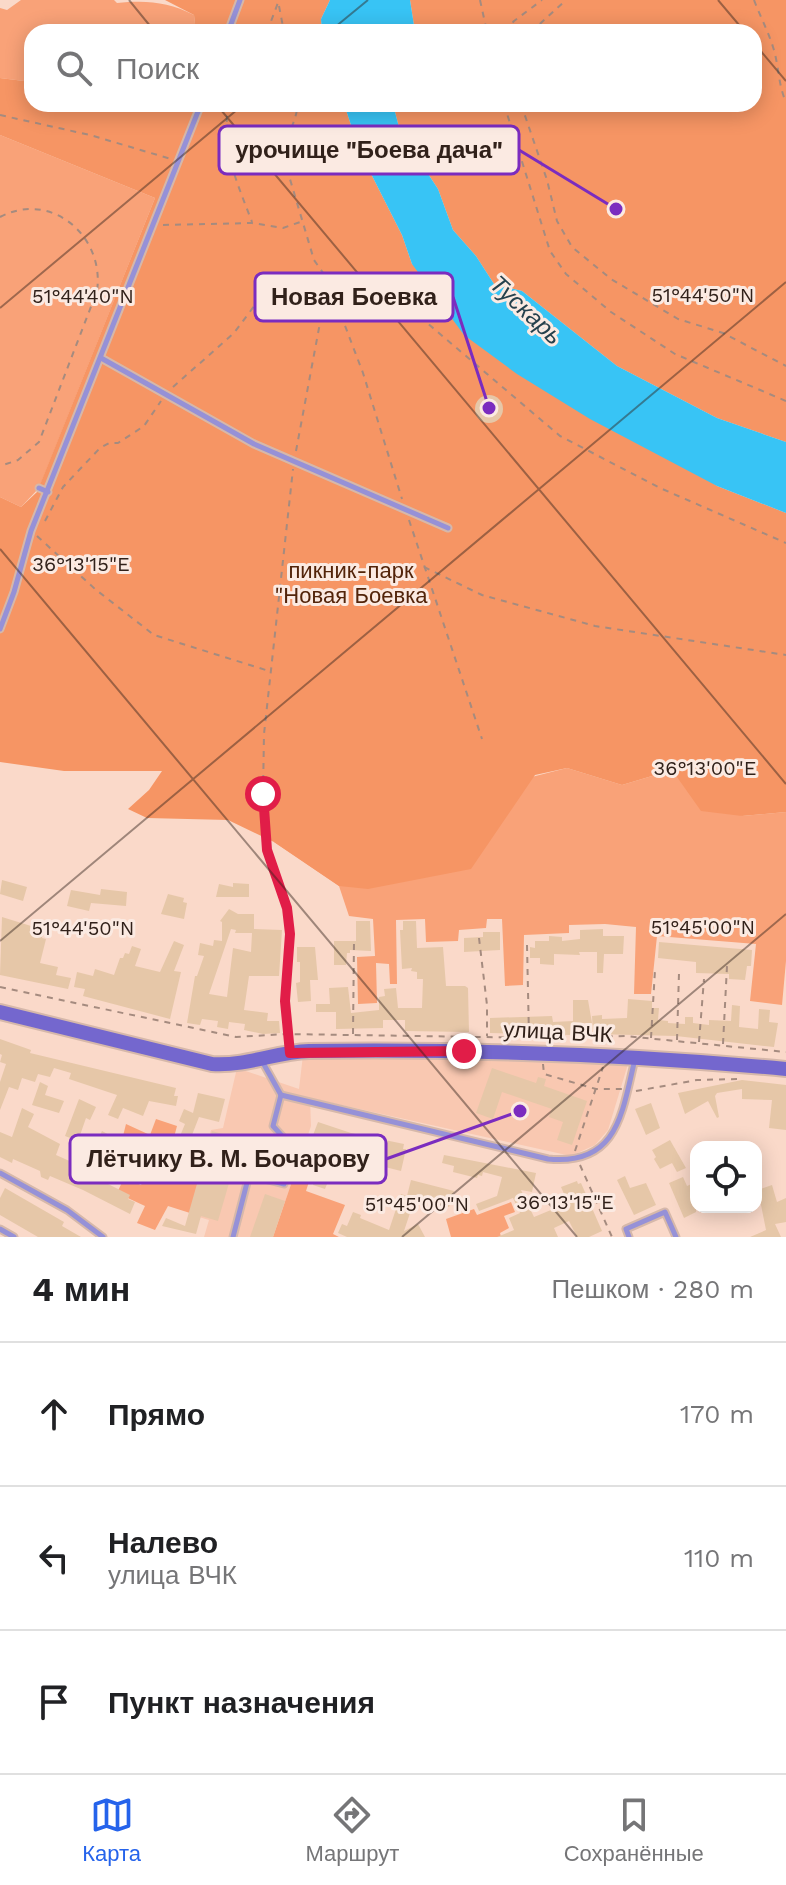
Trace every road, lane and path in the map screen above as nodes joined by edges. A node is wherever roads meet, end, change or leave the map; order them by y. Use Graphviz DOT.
graph roads {
  1 [pos="240,0"];
  2 [pos="279,0"];
  3 [pos="480,0"];
  4 [pos="542,0"];
  5 [pos="566,0"];
  6 [pos="754,0"];
  7 [pos="279,6"];
  8 [pos="231,24"];
  9 [pos="271,24"];
  10 [pos="282,24"];
  11 [pos="485,24"];
  12 [pos="512,24"];
  13 [pos="540,24"];
  14 [pos="786,102"];
  15 [pos="198,112"];
  16 [pos="228,112"];
  17 [pos="296,112"];
  18 [pos="507,112"];
  19 [pos="524,112"];
  20 [pos="0,115"];
  21 [pos="179,162"];
  22 [pos="0,217"];
  23 [pos="304,221"];
  24 [pos="252,223"];
  25 [pos="154,225"];
  26 [pos="328,280"];
  27 [pos="101,358"];
  28 [pos="786,366"];
  29 [pos="165,394"];
  30 [pos="786,401"];
  31 [pos="294,461"];
  32 [pos="0,466"];
  33 [pos="39,488"];
  34 [pos="48,492"];
  35 [pos="37,517"];
  36 [pos="448,528"];
  37 [pos="31,531"];
  38 [pos="786,543"];
  39 [pos="424,567"];
  40 [pos="0,629"];
  41 [pos="786,655"];
  42 [pos="270,671"];
  43 [pos="479,938"];
  44 [pos="354,942"];
  45 [pos="527,945"];
  46 [pos="727,966"];
  47 [pos="655,970"];
  48 [pos="679,973"];
  49 [pos="704,979"];
  50 [pos="0,987"];
  51 [pos="0,1012"];
  52 [pos="286,1034"];
  53 [pos="353,1035"];
  54 [pos="487,1037"];
  55 [pos="529,1038"];
  56 [pos="651,1039"];
  57 [pos="677,1042"];
  58 [pos="699,1044"];
  59 [pos="722,1046"];
  60 [pos="786,1052"];
  61 [pos="290,1053"];
  62 [pos="635,1058"];
  63 [pos="262,1061"];
  64 [pos="786,1069"];
  65 [pos="281,1095"];
  66 [pos="0,1173"];
  67 [pos="0,1229"];
  68 [pos="14,1237"];
  69 [pos="103,1237"];
  70 [pos="233,1237"];
  71 [pos="629,1237"];
  72 [pos="676,1237"];
  1 -- 8 [label="lane"];
  2 -- 7 [label="path"];
  3 -- 11 [label="path"];
  4 -- 12 [label="path"];
  5 -- 13 [label="path"];
  6 -- 14 [label="path"];
  7 -- 9 [label="path"];
  7 -- 10 [label="path"];
  15 -- 21 [label="lane"];
  16 -- 24 [label="path"];
  17 -- 23 [label="path"];
  18 -- 30 [label="path"];
  19 -- 28 [label="path"];
  20 -- 21 [label="path"];
  21 -- 25 [label="lane"];
  22 -- 32 [label="path"];
  23 -- 24 [label="path"];
  23 -- 26 [label="path"];
  24 -- 25 [label="path"];
  25 -- 27 [label="lane"];
  26 -- 29 [label="path"];
  26 -- 31 [label="path"];
  26 -- 38 [label="path"];
  27 -- 29 [label="lane"];
  27 -- 34 [label="lane"];
  29 -- 31 [label="lane"];
  29 -- 35 [label="path"];
  31 -- 36 [label="lane"];
  31 -- 42 [label="path"];
  33 -- 34 [label="lane"];
  34 -- 35 [label="lane"];
  35 -- 37 [label="lane"];
  37 -- 40 [label="lane"];
  37 -- 42 [label="path"];
  39 -- 41 [label="path"];
  42 -- 52 [label="path"];
  43 -- 54 [label="path"];
  44 -- 53 [label="path"];
  45 -- 55 [label="path"];
  46 -- 59 [label="path"];
  47 -- 56 [label="path"];
  48 -- 57 [label="path"];
  49 -- 58 [label="path"];
  50 -- 52 [label="path"];
  51 -- 63 [label="main road, улица ВЧК"];
  52 -- 53 [label="path"];
  52 -- 61 [label="path"];
  53 -- 54 [label="path"];
  54 -- 55 [label="path"];
  55 -- 56 [label="path"];
  56 -- 57 [label="path"];
  57 -- 58 [label="path"];
  58 -- 59 [label="path"];
  59 -- 60 [label="path"];
  61 -- 62 [label="main road, улица ВЧК"];
  61 -- 63 [label="main road, улица ВЧК"];
  62 -- 64 [label="main road, улица ВЧК"];
  62 -- 65 [label="lane"];
  63 -- 65 [label="lane"];
  65 -- 70 [label="lane"];
  66 -- 69 [label="lane"];
  67 -- 68 [label="lane"];
  71 -- 72 [label="lane"];
}
